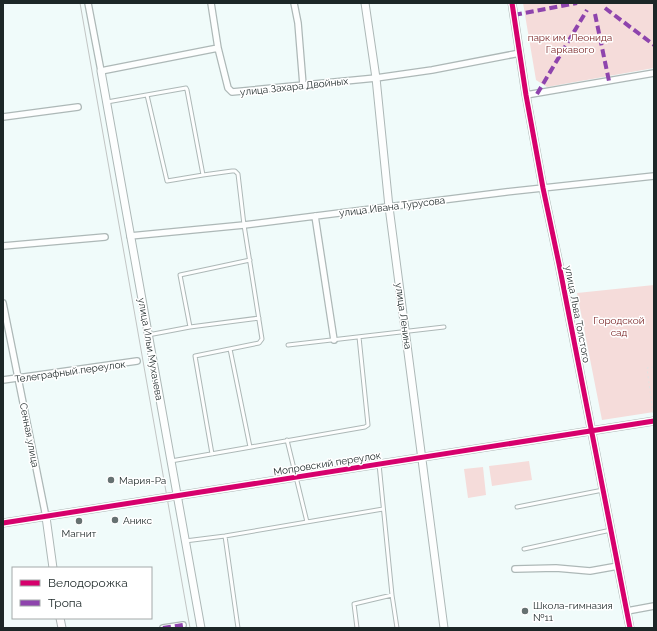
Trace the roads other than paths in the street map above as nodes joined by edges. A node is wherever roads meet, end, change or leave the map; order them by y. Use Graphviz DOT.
graph roads {
  1 [pos="88,3"];
  2 [pos="211,3"];
  3 [pos="294,3"];
  4 [pos="366,3"];
  5 [pos="512,3"];
  6 [pos="218,48"];
  7 [pos="520,53"];
  8 [pos="101,71"];
  9 [pos="654,73"];
  10 [pos="376,78"];
  11 [pos="303,85"];
  12 [pos="147,95"];
  13 [pos="526,95"];
  14 [pos="107,102"];
  15 [pos="78,107"];
  16 [pos="3,117"];
  17 [pos="203,175"];
  18 [pos="654,176"];
  19 [pos="543,188"];
  20 [pos="389,207"];
  21 [pos="315,216"];
  22 [pos="244,225"];
  23 [pos="130,236"];
  24 [pos="105,237"];
  25 [pos="3,246"];
  26 [pos="250,260"];
  27 [pos="3,303"];
  28 [pos="259,318"];
  29 [pos="190,327"];
  30 [pos="444,327"];
  31 [pos="406,332"];
  32 [pos="148,335"];
  33 [pos="359,337"];
  34 [pos="334,340"];
  35 [pos="288,345"];
  36 [pos="230,349"];
  37 [pos="137,361"];
  38 [pos="18,378"];
  39 [pos="3,380"];
  40 [pos="654,421"];
  41 [pos="591,431"];
  42 [pos="288,440"];
  43 [pos="250,447"];
  44 [pos="212,454"];
  45 [pos="423,458"];
  46 [pos="171,461"];
  47 [pos="379,464"];
  48 [pos="297,477"];
  49 [pos="603,490"];
  50 [pos="177,496"];
  51 [pos="517,507"];
  52 [pos="383,509"];
  53 [pos="46,517"];
  54 [pos="307,522"];
  55 [pos="3,523"];
  56 [pos="611,530"];
  57 [pos="225,536"];
  58 [pos="185,541"];
  59 [pos="524,549"];
  60 [pos="618,566"];
  61 [pos="53,567"];
  62 [pos="515,569"];
  63 [pos="392,595"];
  64 [pos="654,606"];
  65 [pos="627,611"];
  66 [pos="183,625"];
  67 [pos="163,628"];
  68 [pos="201,628"];
  69 [pos="238,628"];
  70 [pos="357,628"];
  71 [pos="397,628"];
  72 [pos="444,628"];
  73 [pos="630,628"];
  1 -- 8 [label="street"];
  2 -- 6 [label="street"];
  3 -- 11 [label="street"];
  4 -- 10 [label="street, улица Ленина"];
  5 -- 7 [label="street, улица Льва Толстого"];
  6 -- 8 [label="street"];
  6 -- 11 [label="street, улица Захара Двойных"];
  7 -- 10 [label="street, улица Захара Двойных"];
  7 -- 13 [label="street, улица Льва Толстого"];
  8 -- 14 [label="street, улица Ильи Мухачева"];
  9 -- 13 [label="street"];
  10 -- 11 [label="street, улица Захара Двойных"];
  10 -- 20 [label="street, улица Ленина"];
  12 -- 14 [label="lane"];
  12 -- 17 [label="lane"];
  12 -- 17 [label="lane"];
  13 -- 19 [label="street, улица Льва Толстого"];
  14 -- 23 [label="street, улица Ильи Мухачева"];
  15 -- 16 [label="street"];
  17 -- 22 [label="lane"];
  18 -- 19 [label="street, улица Ивана Турусова"];
  19 -- 20 [label="street, улица Ивана Турусова"];
  19 -- 41 [label="street, улица Льва Толстого"];
  20 -- 21 [label="street, улица Ивана Турусова"];
  20 -- 31 [label="street, улица Ленина"];
  21 -- 22 [label="street, улица Ивана Турусова"];
  21 -- 34 [label="street"];
  22 -- 23 [label="street, улица Ивана Турусова"];
  22 -- 26 [label="lane"];
  23 -- 32 [label="street, улица Ильи Мухачева"];
  24 -- 25 [label="street"];
  26 -- 28 [label="lane"];
  26 -- 29 [label="lane"];
  27 -- 38 [label="street, Сенная улица"];
  28 -- 29 [label="lane"];
  28 -- 36 [label="lane"];
  29 -- 32 [label="lane"];
  30 -- 31 [label="lane"];
  31 -- 33 [label="lane"];
  31 -- 45 [label="street, улица Ленина"];
  32 -- 46 [label="street, улица Ильи Мухачева"];
  33 -- 34 [label="lane"];
  33 -- 42 [label="lane"];
  34 -- 35 [label="lane"];
  36 -- 43 [label="lane"];
  36 -- 44 [label="lane"];
  37 -- 38 [label="street, Телеграфный переулок"];
  38 -- 39 [label="street, Телеграфный переулок"];
  38 -- 53 [label="street, Сенная улица"];
  40 -- 41 [label="street, Мопровский переулок"];
  41 -- 45 [label="street, Мопровский переулок"];
  41 -- 49 [label="street, улица Льва Толстого"];
  42 -- 43 [label="lane"];
  42 -- 48 [label="lane"];
  43 -- 44 [label="lane"];
  44 -- 46 [label="lane"];
  45 -- 47 [label="street, Мопровский переулок"];
  45 -- 72 [label="street, улица Ленина"];
  46 -- 50 [label="street, улица Ильи Мухачева"];
  47 -- 48 [label="street, Мопровский переулок"];
  47 -- 52 [label="lane"];
  48 -- 50 [label="street, Мопровский переулок"];
  48 -- 54 [label="lane"];
  49 -- 51 [label="lane"];
  49 -- 56 [label="street, улица Льва Толстого"];
  50 -- 53 [label="street, Мопровский переулок"];
  50 -- 58 [label="street, улица Ильи Мухачева"];
  52 -- 54 [label="lane"];
  52 -- 63 [label="lane"];
  53 -- 55 [label="street, Мопровский переулок"];
  53 -- 61 [label="street, Сенная улица"];
  54 -- 57 [label="lane"];
  56 -- 59 [label="lane"];
  56 -- 60 [label="street, улица Льва Толстого"];
  57 -- 58 [label="lane"];
  57 -- 69 [label="lane"];
  58 -- 68 [label="street, улица Ильи Мухачева"];
  60 -- 62 [label="street"];
  60 -- 65 [label="street, улица Льва Толстого"];
  63 -- 70 [label="lane"];
  63 -- 71 [label="lane"];
  64 -- 65 [label="street"];
  65 -- 73 [label="street, улица Льва Толстого"];
  66 -- 67 [label="street"];
}
